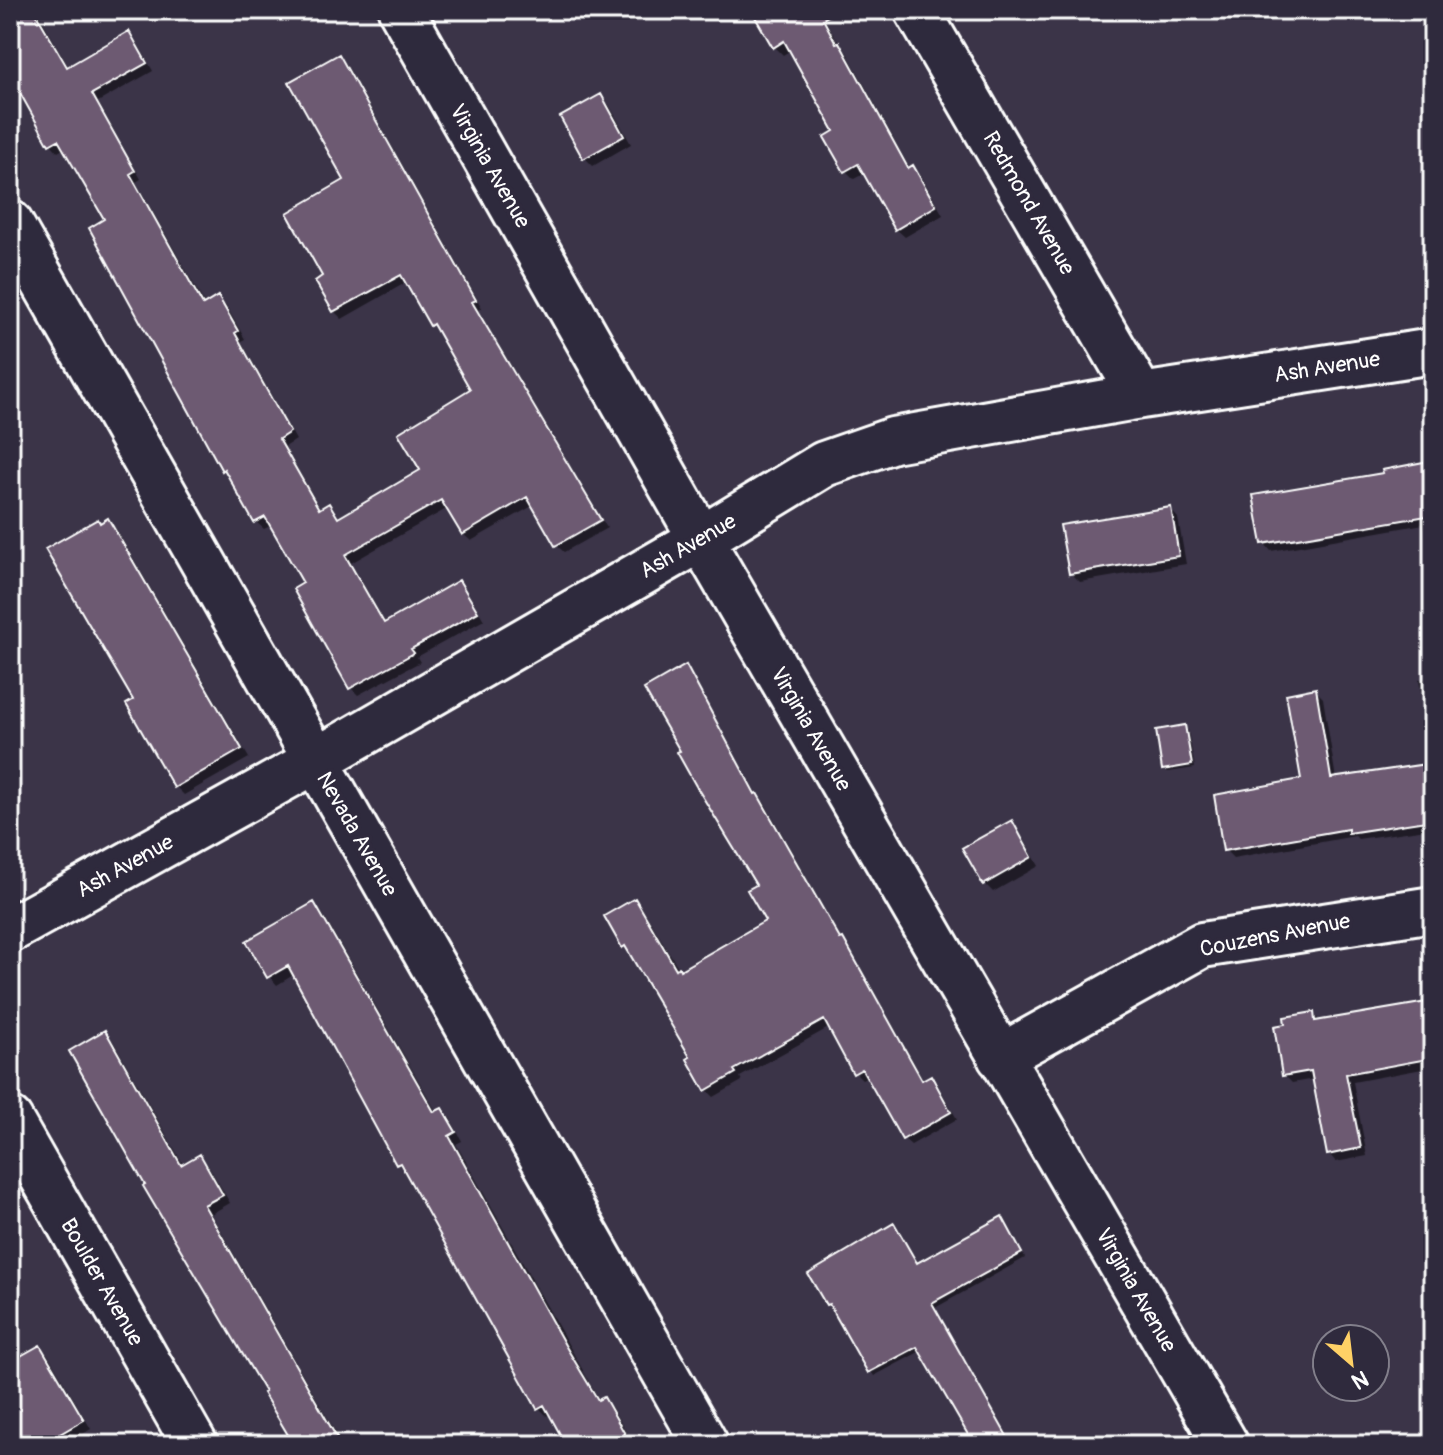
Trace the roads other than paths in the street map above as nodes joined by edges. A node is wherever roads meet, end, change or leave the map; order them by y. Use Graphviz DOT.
graph roads {
  1 [pos="401,10"];
  2 [pos="917,10"];
  3 [pos="10,223"];
  4 [pos="1433,351"];
  5 [pos="1141,396"];
  6 [pos="701,539"];
  7 [pos="315,761"];
  8 [pos="1433,909"];
  9 [pos="10,930"];
  10 [pos="1000,1057"];
  11 [pos="10,1120"];
  12 [pos="195,1445"];
  13 [pos="706,1445"];
  14 [pos="1226,1445"];
  1 -- 6 [label="street, Virginia Avenue"];
  2 -- 5 [label="street, Redmond Avenue"];
  3 -- 7 [label="street, Nevada Avenue"];
  4 -- 5 [label="street, Ash Avenue"];
  5 -- 6 [label="street, Ash Avenue"];
  6 -- 7 [label="street, Ash Avenue"];
  6 -- 10 [label="street, Virginia Avenue"];
  7 -- 9 [label="street, Ash Avenue"];
  7 -- 13 [label="street, Nevada Avenue"];
  8 -- 10 [label="street, Couzens Avenue"];
  10 -- 14 [label="street, Virginia Avenue"];
  11 -- 12 [label="street, Boulder Avenue"];
}
